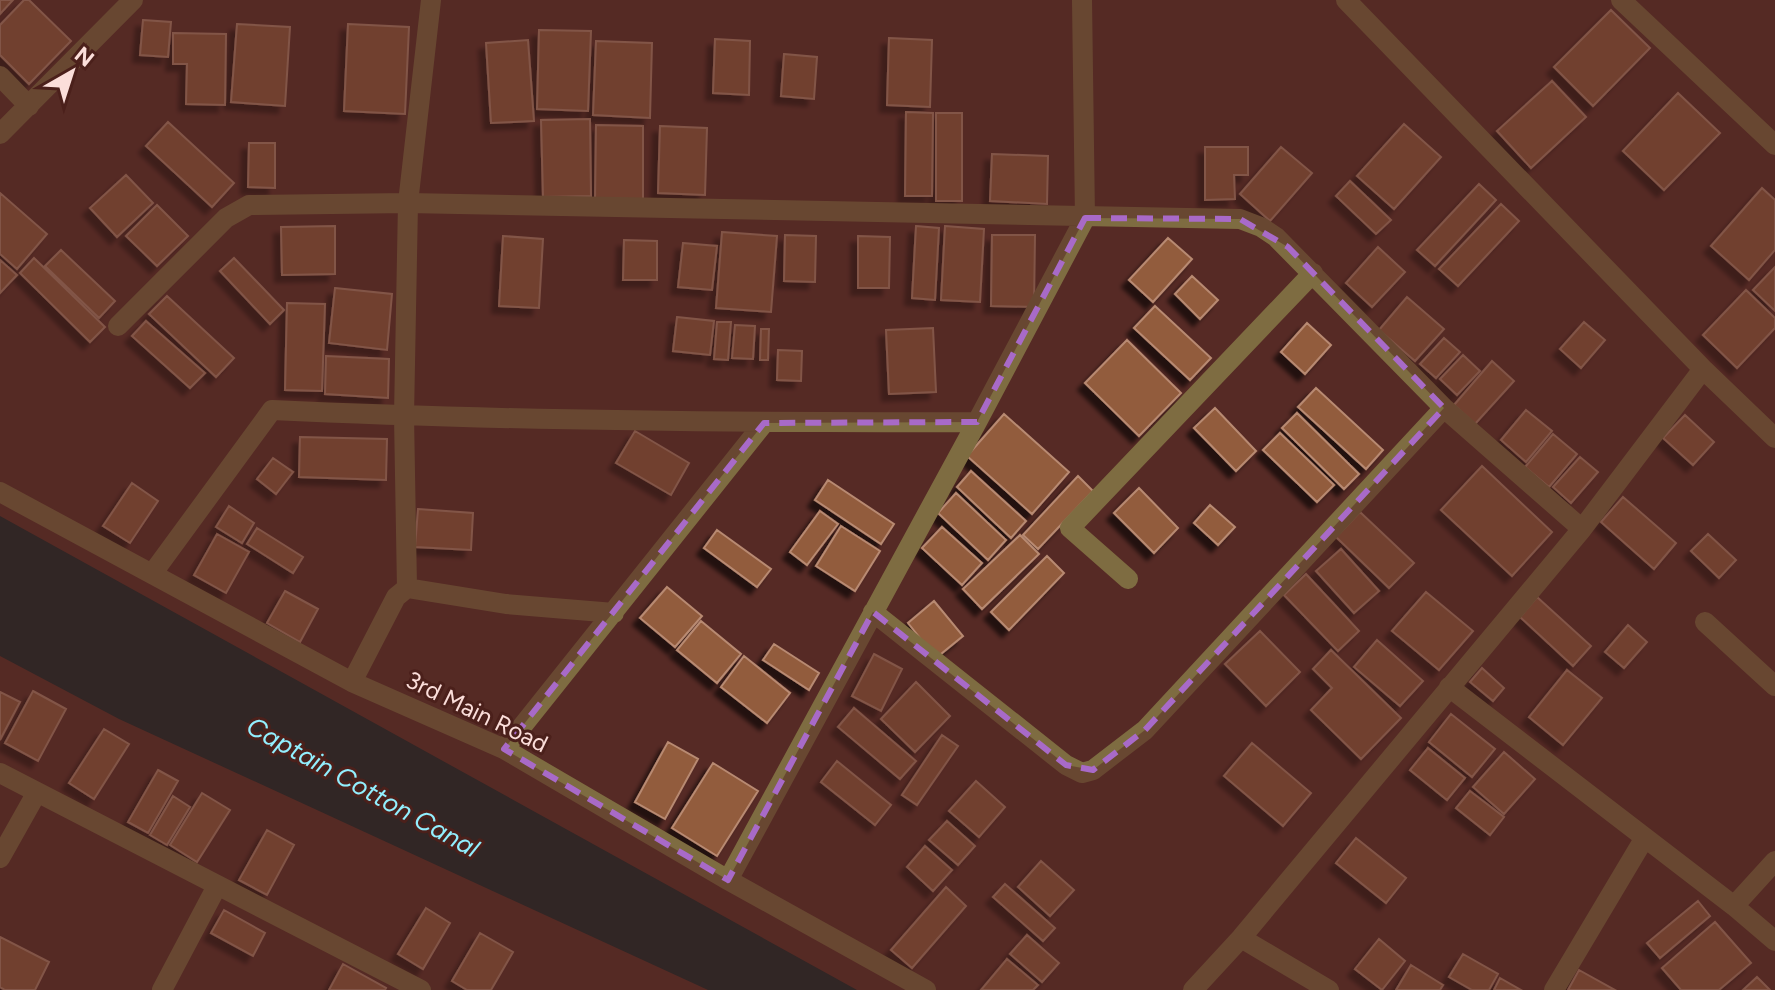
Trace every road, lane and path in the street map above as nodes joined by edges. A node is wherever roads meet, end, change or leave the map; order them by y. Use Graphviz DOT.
graph roads {
  1 [pos="133,0"];
  2 [pos="431,0"];
  3 [pos="1082,0"];
  4 [pos="1346,0"];
  5 [pos="1621,0"];
  6 [pos="0,76"];
  7 [pos="29,106"];
  8 [pos="0,134"];
  9 [pos="1775,145"];
  10 [pos="408,203"];
  11 [pos="1085,218"];
  12 [pos="1313,273"];
  13 [pos="118,326"];
  14 [pos="1703,369"];
  15 [pos="1444,408"];
  16 [pos="404,416"];
  17 [pos="977,422"];
  18 [pos="764,423"];
  19 [pos="1775,438"];
  20 [pos="0,492"];
  21 [pos="1582,529"];
  22 [pos="152,574"];
  23 [pos="1128,579"];
  24 [pos="407,588"];
  25 [pos="873,612"];
  26 [pos="614,613"];
  27 [pos="1705,622"];
  28 [pos="352,682"];
  29 [pos="1775,686"];
  30 [pos="1449,687"];
  31 [pos="504,749"];
  32 [pos="0,773"];
  33 [pos="36,794"];
  34 [pos="1644,839"];
  35 [pos="0,858"];
  36 [pos="1775,861"];
  37 [pos="728,880"];
  38 [pos="217,886"];
  39 [pos="1734,906"];
  40 [pos="1241,938"];
  41 [pos="1775,941"];
  42 [pos="396,984"];
  43 [pos="162,990"];
  44 [pos="421,990"];
  45 [pos="926,990"];
  46 [pos="1193,990"];
  47 [pos="1329,990"];
  48 [pos="1554,990"];
  1 -- 7 [label="street"];
  2 -- 10 [label="street"];
  3 -- 11 [label="street"];
  4 -- 14 [label="street"];
  5 -- 9 [label="street"];
  6 -- 7 [label="street"];
  7 -- 8 [label="street"];
  10 -- 11 [label="street"];
  10 -- 13 [label="street"];
  10 -- 16 [label="street"];
  11 -- 12 [label="street"];
  11 -- 17 [label="street"];
  12 -- 15 [label="street"];
  12 -- 23 [label="street"];
  14 -- 19 [label="street"];
  14 -- 21 [label="street"];
  15 -- 21 [label="street"];
  15 -- 25 [label="street"];
  16 -- 18 [label="street"];
  16 -- 22 [label="street"];
  16 -- 24 [label="street"];
  17 -- 18 [label="street"];
  17 -- 25 [label="street"];
  18 -- 26 [label="street"];
  20 -- 22 [label="street, 3rd Main Road"];
  21 -- 30 [label="street"];
  22 -- 28 [label="street, 3rd Main Road"];
  24 -- 26 [label="street"];
  24 -- 28 [label="street"];
  25 -- 37 [label="street"];
  26 -- 31 [label="street"];
  27 -- 29 [label="street"];
  28 -- 31 [label="street, 3rd Main Road"];
  30 -- 34 [label="street"];
  30 -- 40 [label="street"];
  31 -- 37 [label="street, 3rd Main Road"];
  32 -- 33 [label="street"];
  33 -- 35 [label="street"];
  33 -- 38 [label="street"];
  34 -- 39 [label="street"];
  34 -- 48 [label="street"];
  36 -- 39 [label="street"];
  37 -- 45 [label="street, 3rd Main Road"];
  38 -- 42 [label="street"];
  38 -- 43 [label="street"];
  39 -- 41 [label="street"];
  40 -- 46 [label="street"];
  40 -- 47 [label="street"];
  42 -- 44 [label="street"];
}
